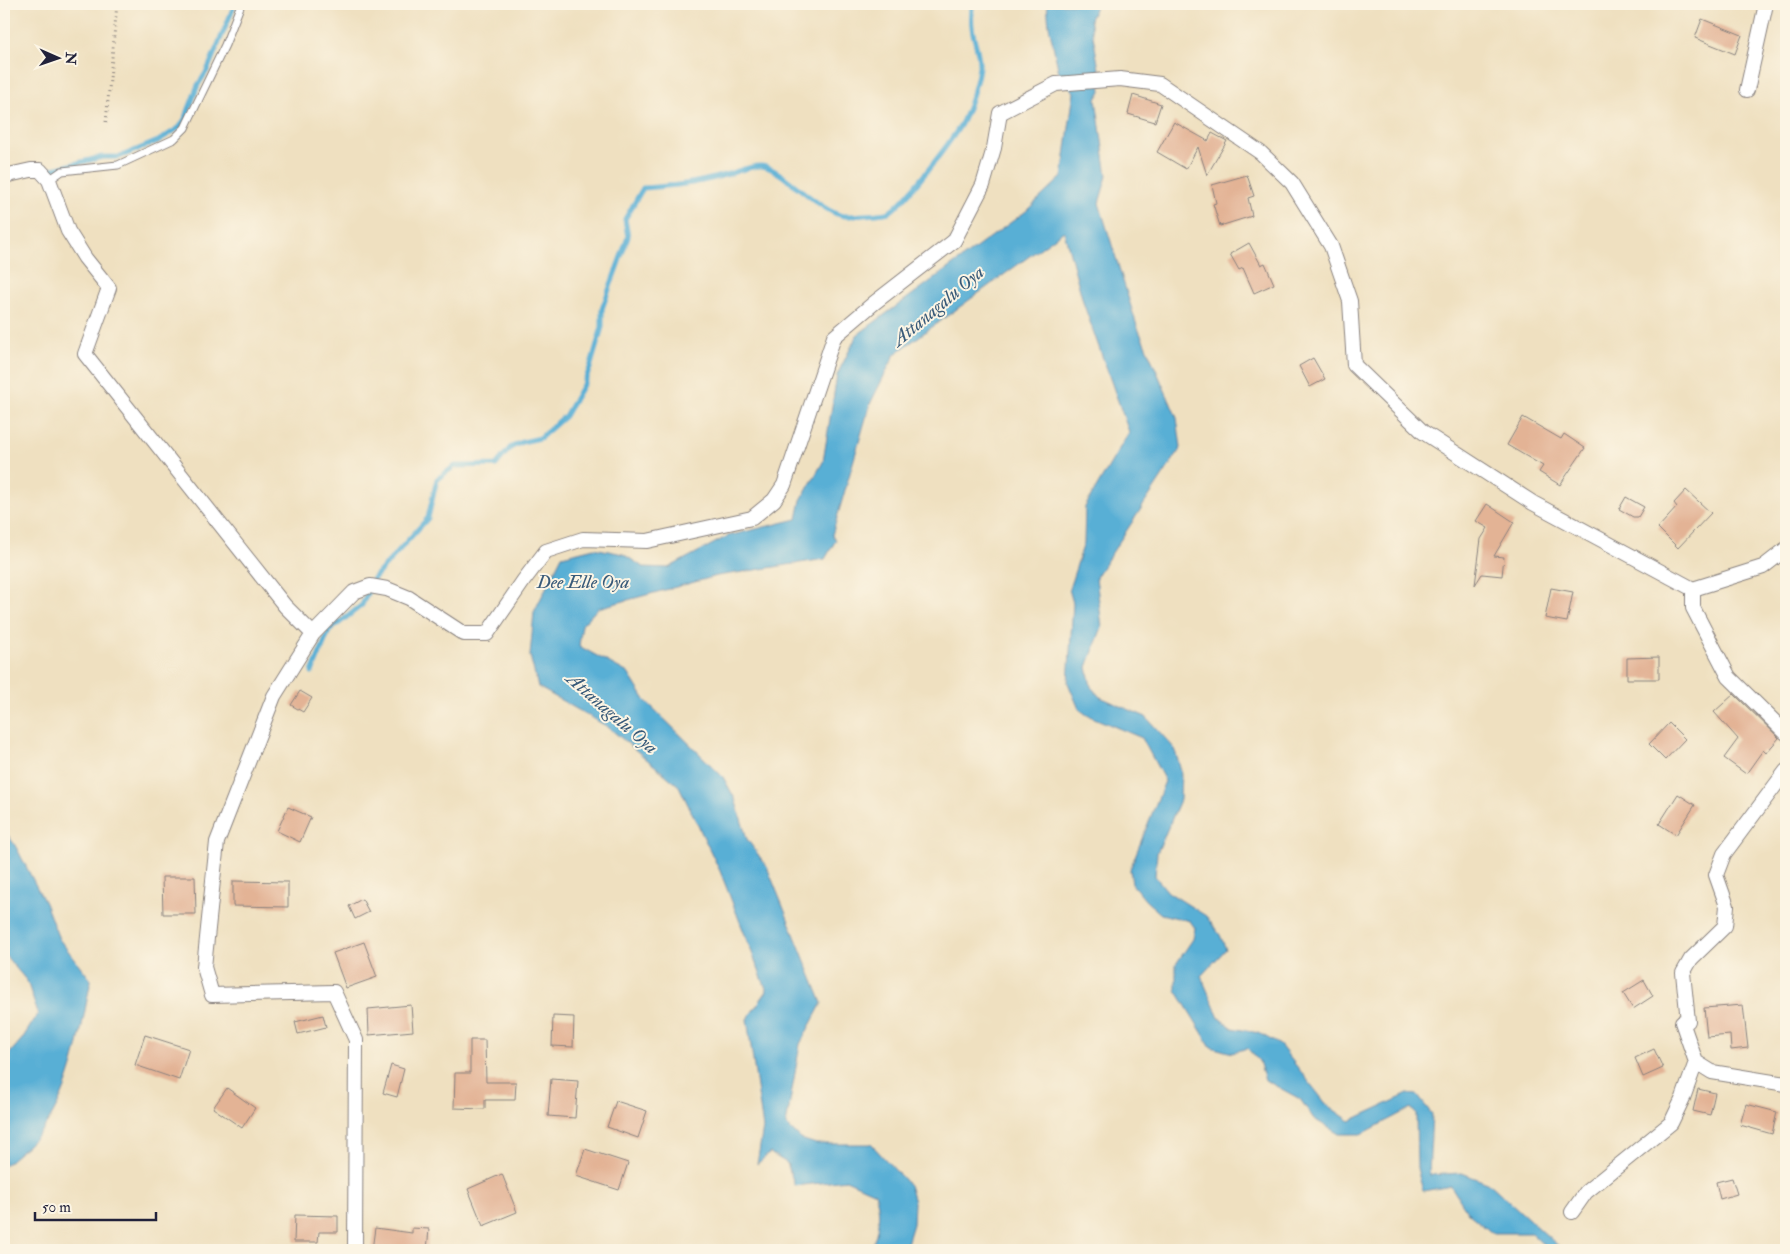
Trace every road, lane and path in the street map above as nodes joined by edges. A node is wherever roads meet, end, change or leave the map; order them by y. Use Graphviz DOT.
graph roads {
  1 [pos="117,4"];
  2 [pos="241,4"];
  3 [pos="1766,4"];
  4 [pos="1746,90"];
  5 [pos="106,122"];
  6 [pos="4,176"];
  7 [pos="49,180"];
  8 [pos="1786,548"];
  9 [pos="1693,588"];
  10 [pos="313,634"];
  11 [pos="1786,733"];
  12 [pos="1786,771"];
  13 [pos="1696,1062"];
  14 [pos="1786,1084"];
  15 [pos="1572,1212"];
  16 [pos="355,1250"];
  1 -- 5 [label="path"];
  2 -- 7 [label="lane"];
  3 -- 4 [label="street"];
  6 -- 7 [label="street"];
  7 -- 10 [label="street"];
  8 -- 9 [label="street"];
  9 -- 10 [label="street"];
  9 -- 11 [label="street"];
  10 -- 16 [label="street"];
  12 -- 13 [label="street"];
  13 -- 14 [label="street"];
  13 -- 15 [label="street"];
}
